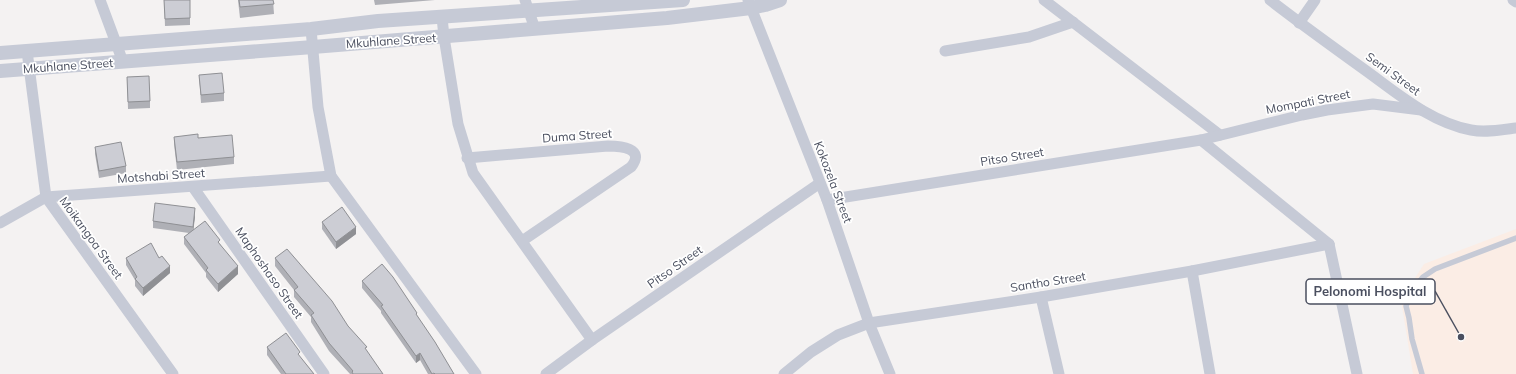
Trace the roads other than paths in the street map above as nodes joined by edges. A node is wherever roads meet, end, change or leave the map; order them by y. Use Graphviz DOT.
graph roads {
  1 [pos="100,0"];
  2 [pos="683,0"];
  3 [pos="780,0"];
  4 [pos="1044,0"];
  5 [pos="1270,0"];
  6 [pos="1315,0"];
  7 [pos="1513,0"];
  8 [pos="662,1"];
  9 [pos="1516,2"];
  10 [pos="749,4"];
  11 [pos="527,6"];
  12 [pos="442,17"];
  13 [pos="667,18"];
  14 [pos="1072,22"];
  15 [pos="1299,23"];
  16 [pos="311,29"];
  17 [pos="535,30"];
  18 [pos="444,37"];
  19 [pos="116,44"];
  20 [pos="313,48"];
  21 [pos="27,51"];
  22 [pos="945,52"];
  23 [pos="0,53"];
  24 [pos="123,62"];
  25 [pos="29,69"];
  26 [pos="0,71"];
  27 [pos="1421,110"];
  28 [pos="1516,128"];
  29 [pos="1220,135"];
  30 [pos="1201,140"];
  31 [pos="467,158"];
  32 [pos="331,176"];
  33 [pos="820,183"];
  34 [pos="193,186"];
  35 [pos="46,197"];
  36 [pos="827,200"];
  37 [pos="0,223"];
  38 [pos="1516,238"];
  39 [pos="522,241"];
  40 [pos="1329,244"];
  41 [pos="1192,271"];
  42 [pos="1041,297"];
  43 [pos="869,323"];
  44 [pos="592,340"];
  45 [pos="173,374"];
  46 [pos="324,374"];
  47 [pos="476,374"];
  48 [pos="546,374"];
  49 [pos="784,374"];
  50 [pos="890,374"];
  51 [pos="1059,374"];
  52 [pos="1210,374"];
  53 [pos="1357,374"];
  54 [pos="1422,374"];
  1 -- 19 [label="street"];
  2 -- 8 [label="street, Mkuhlane Street"];
  3 -- 10 [label="street, Mkuhlane Street"];
  4 -- 14 [label="street"];
  5 -- 15 [label="street, Semi Street"];
  6 -- 15 [label="street"];
  7 -- 9 [label="street"];
  8 -- 11 [label="street, Mkuhlane Street"];
  8 -- 13 [label="street"];
  10 -- 13 [label="street, Mkuhlane Street"];
  10 -- 33 [label="street, Kokozela Street"];
  11 -- 12 [label="street, Mkuhlane Street"];
  11 -- 17 [label="street"];
  12 -- 16 [label="street, Mkuhlane Street"];
  12 -- 18 [label="street"];
  13 -- 17 [label="street, Mkuhlane Street"];
  14 -- 22 [label="street"];
  14 -- 29 [label="street"];
  15 -- 27 [label="street, Semi Street"];
  16 -- 19 [label="street, Mkuhlane Street"];
  16 -- 20 [label="street"];
  17 -- 18 [label="street, Mkuhlane Street"];
  18 -- 20 [label="street, Mkuhlane Street"];
  18 -- 31 [label="street"];
  19 -- 21 [label="street, Mkuhlane Street"];
  19 -- 24 [label="street"];
  20 -- 24 [label="street, Mkuhlane Street"];
  20 -- 32 [label="street"];
  21 -- 23 [label="street, Mkuhlane Street"];
  21 -- 25 [label="street, Moikangoa Street"];
  24 -- 25 [label="street, Mkuhlane Street"];
  25 -- 26 [label="street, Mkuhlane Street"];
  25 -- 35 [label="street, Moikangoa Street"];
  27 -- 28 [label="street, Semi Street"];
  27 -- 29 [label="street, Mompati Street"];
  29 -- 30 [label="street, Mompati Street"];
  30 -- 36 [label="street, Pitso Street"];
  30 -- 40 [label="street"];
  31 -- 39 [label="street"];
  31 -- 39 [label="street, Duma Street"];
  32 -- 34 [label="street, Motshabi Street"];
  32 -- 47 [label="street"];
  33 -- 36 [label="street, Kokozela Street"];
  33 -- 44 [label="street, Pitso Street"];
  34 -- 35 [label="street, Motshabi Street"];
  34 -- 46 [label="street, Maphoshaso Street"];
  35 -- 37 [label="street, Motshabi Street"];
  35 -- 45 [label="street, Moikangoa Street"];
  36 -- 43 [label="street, Kokozela Street"];
  38 -- 54 [label="lane"];
  39 -- 44 [label="street"];
  40 -- 41 [label="street, Santho Street"];
  40 -- 53 [label="street"];
  41 -- 42 [label="street, Santho Street"];
  41 -- 52 [label="street"];
  42 -- 43 [label="street, Santho Street"];
  42 -- 51 [label="street"];
  43 -- 49 [label="street, Santho Street"];
  43 -- 50 [label="street, Kokozela Street"];
  44 -- 48 [label="street, Pitso Street"];
}
